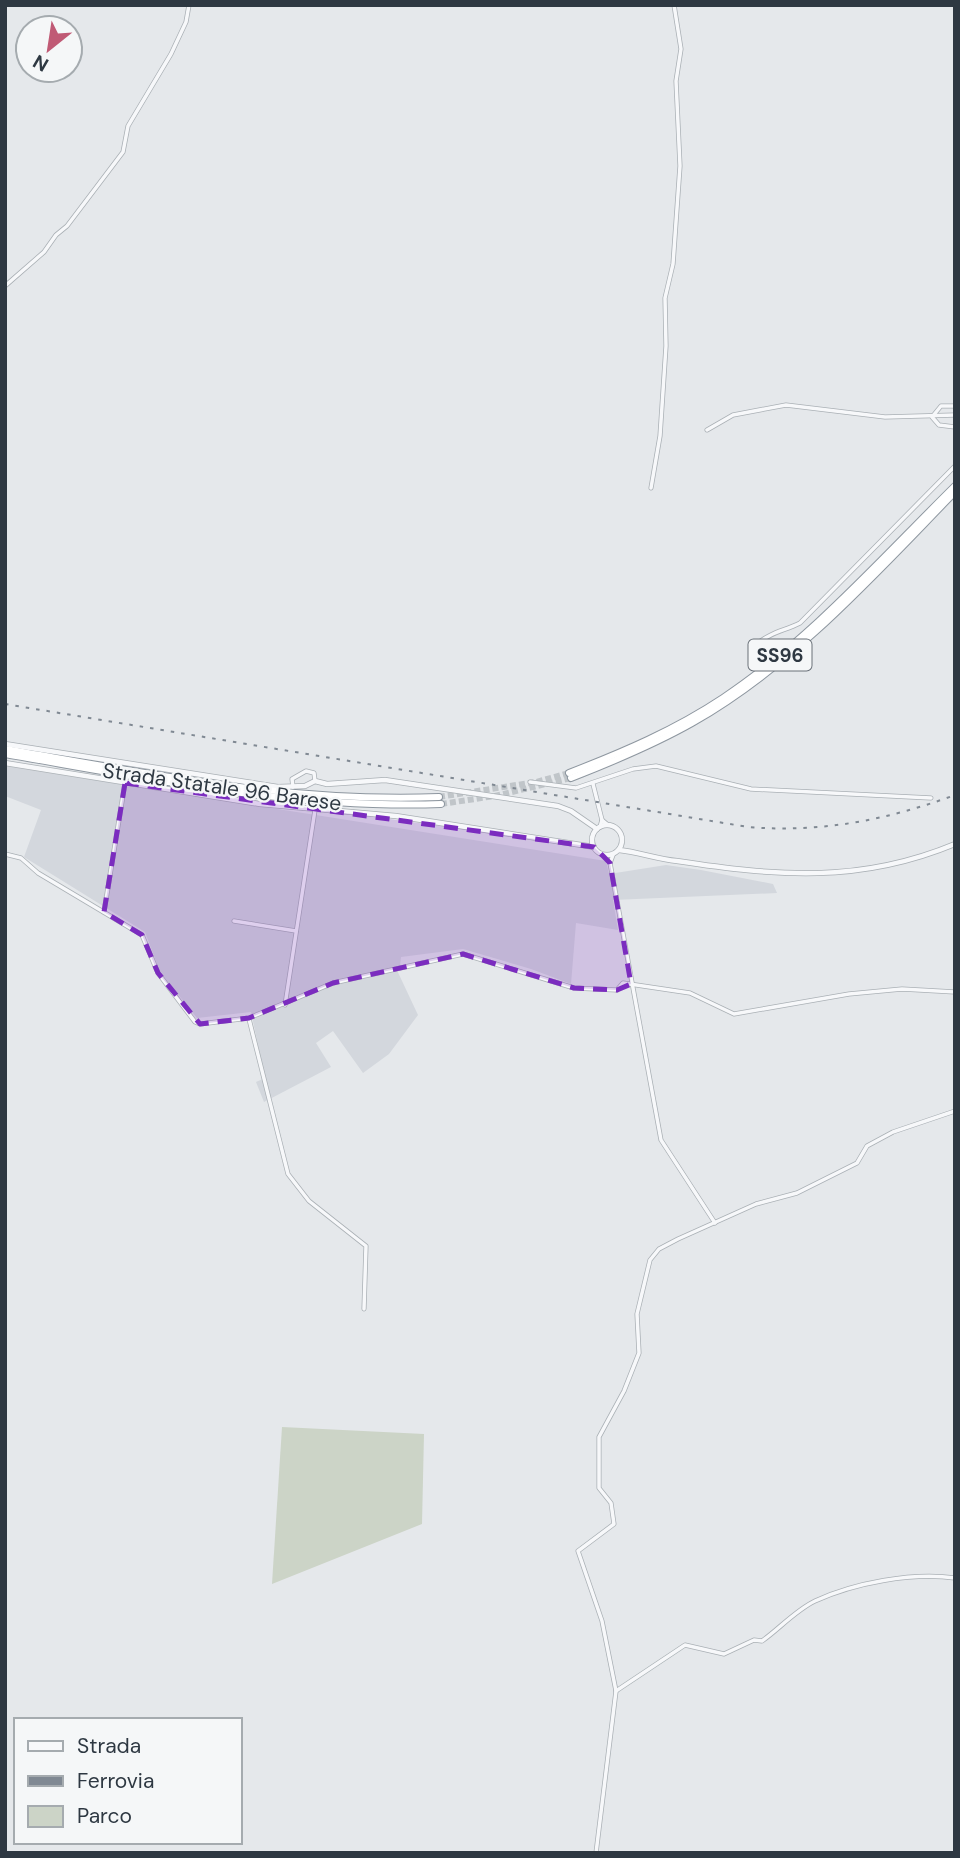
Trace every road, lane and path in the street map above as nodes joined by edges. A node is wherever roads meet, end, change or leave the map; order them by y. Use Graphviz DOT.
graph roads {
  1 [pos="189,5"];
  2 [pos="674,5"];
  3 [pos="5,286"];
  4 [pos="955,406"];
  5 [pos="955,415"];
  6 [pos="932,417"];
  7 [pos="955,427"];
  8 [pos="707,430"];
  9 [pos="955,466"];
  10 [pos="955,486"];
  11 [pos="651,488"];
  12 [pos="955,492"];
  13 [pos="757,643"];
  14 [pos="5,744"];
  15 [pos="5,752"];
  16 [pos="5,762"];
  17 [pos="315,781"];
  18 [pos="530,782"];
  19 [pos="125,783"];
  20 [pos="593,784"];
  21 [pos="293,787"];
  22 [pos="931,798"];
  23 [pos="440,800"];
  24 [pos="315,810"];
  25 [pos="602,820"];
  26 [pos="608,825"];
  27 [pos="598,828"];
  28 [pos="592,838"];
  29 [pos="580,844"];
  30 [pos="622,844"];
  31 [pos="955,844"];
  32 [pos="594,847"];
  33 [pos="619,850"];
  34 [pos="629,851"];
  35 [pos="5,854"];
  36 [pos="604,855"];
  37 [pos="613,855"];
  38 [pos="610,863"];
  39 [pos="104,912"];
  40 [pos="234,921"];
  41 [pos="296,931"];
  42 [pos="631,984"];
  43 [pos="955,992"];
  44 [pos="285,1005"];
  45 [pos="249,1018"];
  46 [pos="955,1111"];
  47 [pos="715,1223"];
  48 [pos="364,1309"];
  49 [pos="955,1577"];
  50 [pos="616,1691"];
  51 [pos="596,1853"];
  1 -- 3 [label="street"];
  2 -- 11 [label="street"];
  4 -- 6 [label="street"];
  5 -- 6 [label="street"];
  6 -- 7 [label="street"];
  6 -- 8 [label="street"];
  9 -- 13 [label="street"];
  10 -- 12 [label="highway, SS96"];
  14 -- 21 [label="street"];
  15 -- 23 [label="highway, Strada Statale 96 Barese"];
  16 -- 19 [label="street"];
  17 -- 21 [label="street"];
  17 -- 21 [label="street"];
  17 -- 27 [label="street"];
  18 -- 20 [label="street"];
  19 -- 24 [label="street"];
  19 -- 39 [label="street"];
  20 -- 22 [label="street"];
  20 -- 25 [label="street"];
  24 -- 29 [label="street"];
  24 -- 41 [label="street"];
  25 -- 26 [label="street"];
  25 -- 27 [label="street"];
  26 -- 27 [label="street"];
  26 -- 30 [label="street"];
  27 -- 28 [label="street"];
  28 -- 29 [label="street"];
  28 -- 32 [label="street"];
  29 -- 32 [label="street"];
  30 -- 33 [label="street"];
  30 -- 34 [label="street"];
  31 -- 34 [label="street"];
  32 -- 36 [label="street"];
  33 -- 34 [label="street"];
  33 -- 37 [label="street"];
  35 -- 39 [label="street"];
  36 -- 37 [label="street"];
  36 -- 38 [label="street"];
  37 -- 38 [label="street"];
  38 -- 42 [label="street"];
  39 -- 45 [label="street"];
  40 -- 41 [label="street"];
  41 -- 44 [label="street"];
  42 -- 43 [label="street"];
  42 -- 44 [label="street"];
  42 -- 47 [label="street"];
  44 -- 45 [label="street"];
  45 -- 48 [label="street"];
  46 -- 47 [label="street"];
  47 -- 50 [label="street"];
  49 -- 50 [label="street"];
  50 -- 51 [label="street"];
}
